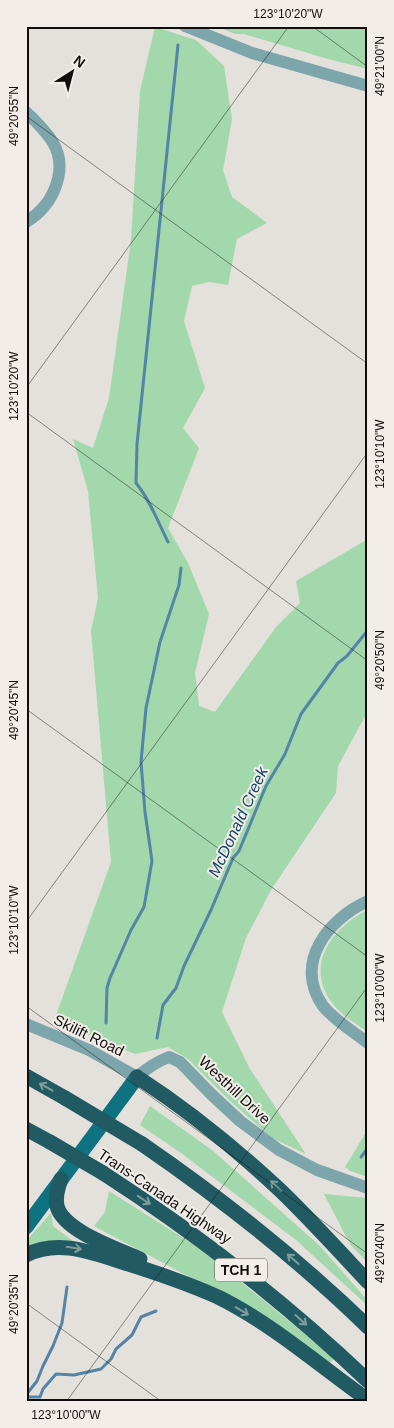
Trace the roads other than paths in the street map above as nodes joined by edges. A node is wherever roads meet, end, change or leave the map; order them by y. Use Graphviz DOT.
graph roads {
  1 [pos="185,26"];
  2 [pos="368,86"];
  3 [pos="26,112"];
  4 [pos="26,222"];
  5 [pos="368,901"];
  6 [pos="26,1024"];
  7 [pos="368,1043"];
  8 [pos="26,1076"];
  9 [pos="137,1077"];
  10 [pos="26,1129"];
  11 [pos="61,1179"];
  12 [pos="368,1188"];
  13 [pos="26,1227"];
  14 [pos="26,1254"];
  15 [pos="368,1282"];
  16 [pos="219,1298"];
  17 [pos="368,1327"];
  18 [pos="368,1381"];
  19 [pos="368,1400"];
  1 -- 2 [label="street"];
  3 -- 4 [label="street"];
  5 -- 7 [label="street"];
  6 -- 9 [label="street, Skilift Road"];
  17 -- 8 [label="highway, Trans-Canada Highway / TCH 1, one-way, bridge"];
  9 -- 11 [label="main road"];
  9 -- 12 [label="street, Westhill Drive"];
  15 -- 9 [label="highway, one-way"];
  10 -- 18 [label="highway, Trans-Canada Highway / TCH 1, one-way, bridge"];
  11 -- 13 [label="main road"];
  11 -- 16 [label="highway"];
  14 -- 16 [label="highway, one-way"];
  16 -- 19 [label="highway, one-way"];
}
